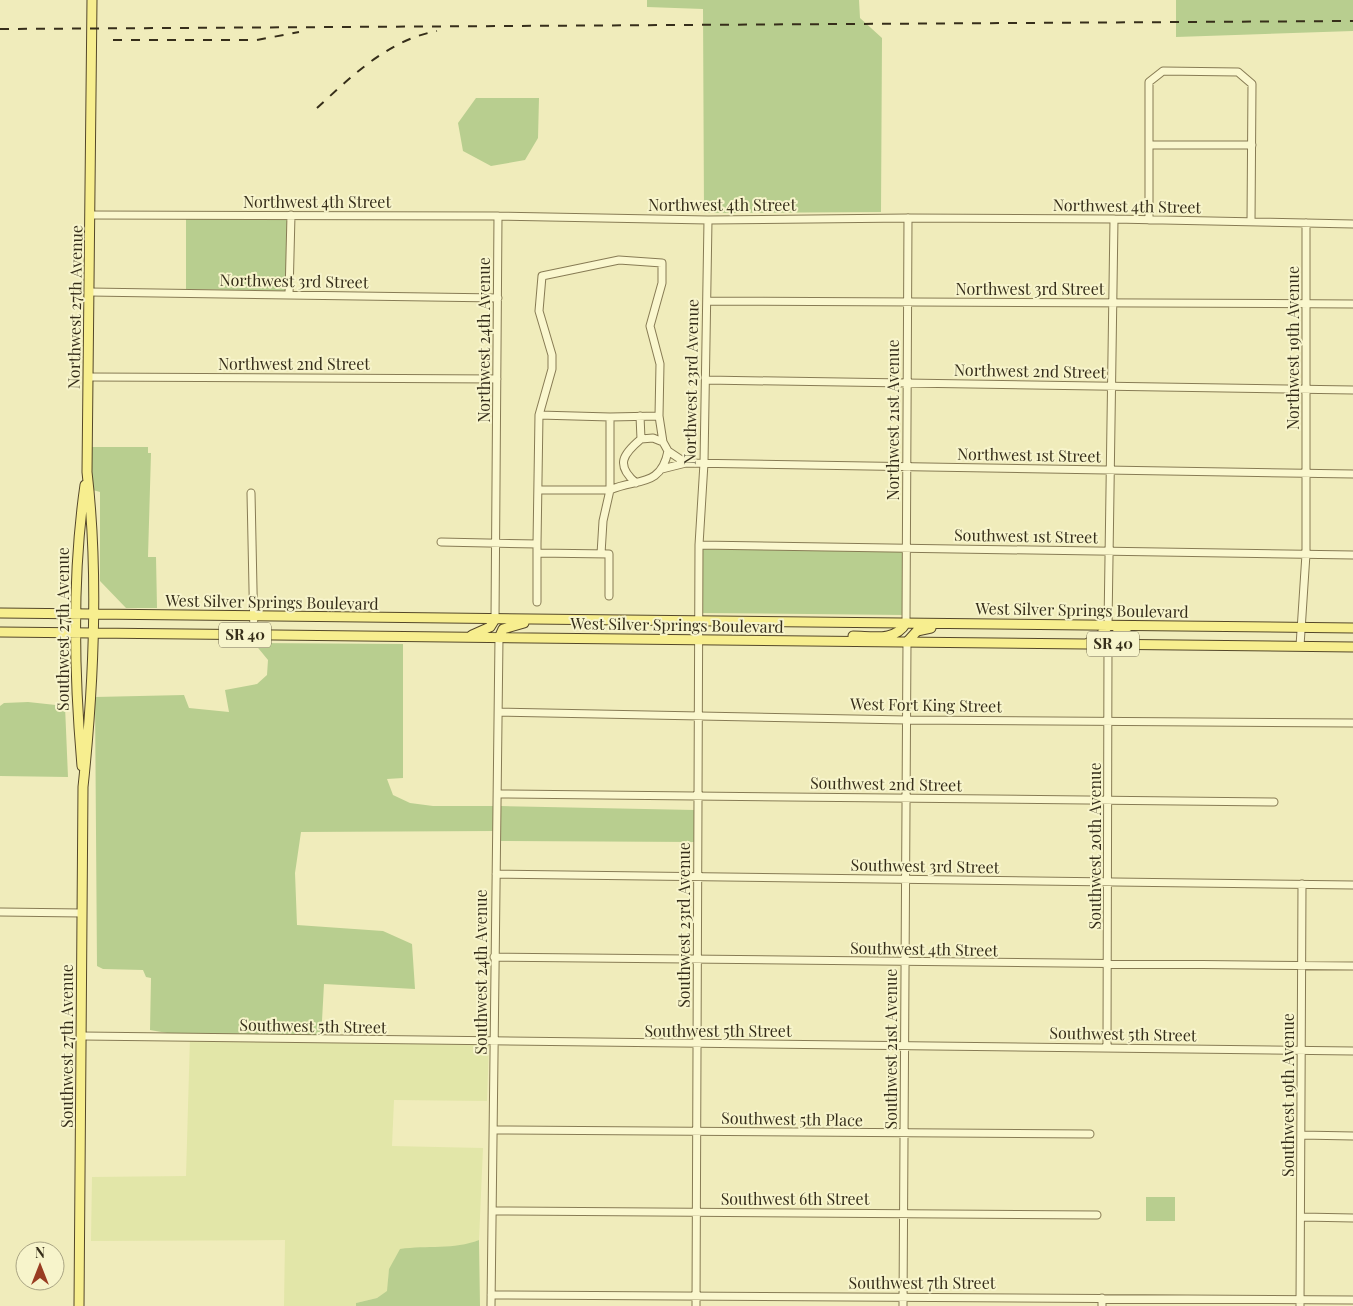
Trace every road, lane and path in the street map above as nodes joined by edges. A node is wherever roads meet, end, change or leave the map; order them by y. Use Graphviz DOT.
graph roads {
  1 [pos="92,0"];
  2 [pos="1149,144"];
  3 [pos="1252,145"];
  4 [pos="91,215"];
  5 [pos="291,215"];
  6 [pos="498,216"];
  7 [pos="908,218"];
  8 [pos="1114,219"];
  9 [pos="708,220"];
  10 [pos="1149,220"];
  11 [pos="1251,222"];
  12 [pos="1306,223"];
  13 [pos="1353,224"];
  14 [pos="90,292"];
  15 [pos="289,295"];
  16 [pos="498,298"];
  17 [pos="707,301"];
  18 [pos="907,302"];
  19 [pos="1113,303"];
  20 [pos="1307,304"];
  21 [pos="1353,304"];
  22 [pos="90,377"];
  23 [pos="497,379"];
  24 [pos="706,380"];
  25 [pos="907,384"];
  26 [pos="1112,386"];
  27 [pos="1306,389"];
  28 [pos="1353,390"];
  29 [pos="539,415"];
  30 [pos="640,416"];
  31 [pos="659,416"];
  32 [pos="610,417"];
  33 [pos="642,439"];
  34 [pos="663,442"];
  35 [pos="668,451"];
  36 [pos="686,463"];
  37 [pos="704,464"];
  38 [pos="907,467"];
  39 [pos="662,469"];
  40 [pos="1110,470"];
  41 [pos="87,472"];
  42 [pos="1306,473"];
  43 [pos="1353,474"];
  44 [pos="636,483"];
  45 [pos="538,490"];
  46 [pos="610,490"];
  47 [pos="250,494"];
  48 [pos="441,542"];
  49 [pos="496,543"];
  50 [pos="537,544"];
  51 [pos="700,545"];
  52 [pos="906,548"];
  53 [pos="1109,551"];
  54 [pos="537,553"];
  55 [pos="602,554"];
  56 [pos="1306,554"];
  57 [pos="1353,555"];
  58 [pos="609,596"];
  59 [pos="537,602"];
  60 [pos="0,613"];
  61 [pos="77,614"];
  62 [pos="93,614"];
  63 [pos="254,617"];
  64 [pos="496,619"];
  65 [pos="533,619"];
  66 [pos="700,621"];
  67 [pos="906,623"];
  68 [pos="974,624"];
  69 [pos="1108,626"];
  70 [pos="1130,626"];
  71 [pos="1301,628"];
  72 [pos="1353,628"];
  73 [pos="0,632"];
  74 [pos="77,633"];
  75 [pos="92,633"];
  76 [pos="254,636"];
  77 [pos="467,637"];
  78 [pos="499,638"];
  79 [pos="700,640"];
  80 [pos="819,642"];
  81 [pos="906,642"];
  82 [pos="1086,644"];
  83 [pos="1108,644"];
  84 [pos="1300,646"];
  85 [pos="1353,647"];
  86 [pos="499,712"];
  87 [pos="698,714"];
  88 [pos="907,720"];
  89 [pos="1109,720"];
  90 [pos="1353,723"];
  91 [pos="83,787"];
  92 [pos="498,794"];
  93 [pos="698,795"];
  94 [pos="906,798"];
  95 [pos="1109,801"];
  96 [pos="1274,802"];
  97 [pos="496,874"];
  98 [pos="698,876"];
  99 [pos="904,880"];
  100 [pos="1109,883"];
  101 [pos="1302,884"];
  102 [pos="1353,885"];
  103 [pos="0,912"];
  104 [pos="82,913"];
  105 [pos="494,957"];
  106 [pos="698,961"];
  107 [pos="904,962"];
  108 [pos="1109,965"];
  109 [pos="1303,966"];
  110 [pos="1353,966"];
  111 [pos="83,1036"];
  112 [pos="495,1042"];
  113 [pos="698,1044"];
  114 [pos="904,1046"];
  115 [pos="1107,1047"];
  116 [pos="1301,1050"];
  117 [pos="1353,1051"];
  118 [pos="494,1130"];
  119 [pos="697,1132"];
  120 [pos="904,1134"];
  121 [pos="1090,1134"];
  122 [pos="1301,1135"];
  123 [pos="1353,1136"];
  124 [pos="494,1211"];
  125 [pos="697,1212"];
  126 [pos="904,1214"];
  127 [pos="1097,1215"];
  128 [pos="1302,1217"];
  129 [pos="1353,1218"];
  130 [pos="491,1295"];
  131 [pos="696,1296"];
  132 [pos="903,1296"];
  133 [pos="1353,1300"];
  134 [pos="1102,1302"];
  135 [pos="1300,1303"];
  136 [pos="79,1306"];
  137 [pos="491,1306"];
  138 [pos="696,1306"];
  139 [pos="903,1306"];
  1 -- 4 [label="main road, Northwest 27th Avenue"];
  2 -- 3 [label="street"];
  2 -- 3 [label="street"];
  2 -- 10 [label="street"];
  3 -- 11 [label="street"];
  4 -- 5 [label="street, Northwest 4th Street"];
  4 -- 14 [label="main road, Northwest 27th Avenue"];
  5 -- 6 [label="street, Northwest 4th Street"];
  5 -- 15 [label="street"];
  6 -- 9 [label="street, Northwest 4th Street"];
  6 -- 16 [label="street, Northwest 24th Avenue"];
  7 -- 8 [label="street, Northwest 4th Street"];
  7 -- 9 [label="street, Northwest 4th Street"];
  7 -- 18 [label="street, Northwest 21st Avenue"];
  8 -- 10 [label="street, Northwest 4th Street"];
  8 -- 19 [label="street"];
  9 -- 17 [label="street, Northwest 23rd Avenue"];
  10 -- 11 [label="street, Northwest 4th Street"];
  11 -- 12 [label="street, Northwest 4th Street"];
  12 -- 13 [label="street, Northwest 4th Street"];
  12 -- 20 [label="street, Northwest 19th Avenue"];
  14 -- 15 [label="street, Northwest 3rd Street"];
  14 -- 22 [label="main road, Northwest 27th Avenue"];
  15 -- 16 [label="street, Northwest 3rd Street"];
  16 -- 23 [label="street, Northwest 24th Avenue"];
  17 -- 18 [label="street, Northwest 3rd Street"];
  17 -- 24 [label="street, Northwest 23rd Avenue"];
  18 -- 19 [label="street, Northwest 3rd Street"];
  18 -- 25 [label="street, Northwest 21st Avenue"];
  19 -- 20 [label="street, Northwest 3rd Street"];
  19 -- 26 [label="street"];
  20 -- 21 [label="street, Northwest 3rd Street"];
  20 -- 27 [label="street, Northwest 19th Avenue"];
  22 -- 23 [label="street, Northwest 2nd Street"];
  22 -- 41 [label="main road, Northwest 27th Avenue"];
  23 -- 49 [label="street, Northwest 24th Avenue"];
  24 -- 25 [label="street, Northwest 2nd Street"];
  24 -- 37 [label="street, Northwest 23rd Avenue"];
  25 -- 26 [label="street, Northwest 2nd Street"];
  25 -- 38 [label="street, Northwest 21st Avenue"];
  26 -- 27 [label="street, Northwest 2nd Street"];
  26 -- 40 [label="street"];
  27 -- 28 [label="street, Northwest 2nd Street"];
  27 -- 42 [label="street, Northwest 19th Avenue"];
  29 -- 31 [label="street"];
  29 -- 32 [label="street"];
  29 -- 45 [label="street"];
  30 -- 31 [label="street"];
  30 -- 32 [label="street"];
  30 -- 33 [label="street"];
  31 -- 34 [label="street"];
  32 -- 46 [label="street"];
  33 -- 34 [label="street"];
  33 -- 44 [label="street"];
  34 -- 35 [label="street"];
  35 -- 36 [label="street"];
  35 -- 39 [label="street"];
  36 -- 37 [label="street, Northwest 1st Street"];
  36 -- 39 [label="street"];
  37 -- 38 [label="street, Northwest 1st Street"];
  37 -- 51 [label="street, Northwest 23rd Avenue"];
  38 -- 40 [label="street, Northwest 1st Street"];
  38 -- 52 [label="street, Northwest 21st Avenue"];
  39 -- 44 [label="street"];
  40 -- 42 [label="street, Northwest 1st Street"];
  40 -- 53 [label="street"];
  41 -- 61 [label="main road, Southwest 27th Avenue"];
  41 -- 62 [label="main road, Northwest 27th Avenue"];
  42 -- 43 [label="street, Northwest 1st Street"];
  42 -- 56 [label="street"];
  44 -- 46 [label="street"];
  45 -- 46 [label="street"];
  45 -- 50 [label="street"];
  46 -- 55 [label="street"];
  47 -- 63 [label="street"];
  48 -- 49 [label="street"];
  49 -- 50 [label="street"];
  49 -- 64 [label="street"];
  50 -- 54 [label="street"];
  51 -- 52 [label="street, Southwest 1st Street"];
  51 -- 66 [label="street, Southwest 23rd Avenue"];
  52 -- 53 [label="street, Southwest 1st Street"];
  52 -- 67 [label="street, Northwest 21st Avenue"];
  53 -- 56 [label="street, Southwest 1st Street"];
  53 -- 69 [label="street"];
  54 -- 55 [label="street"];
  54 -- 59 [label="street"];
  55 -- 58 [label="street"];
  56 -- 57 [label="street, Southwest 1st Street"];
  56 -- 71 [label="street"];
  60 -- 61 [label="main road, West Silver Springs Boulevard / SR 40"];
  61 -- 62 [label="main road, West Silver Springs Boulevard / SR 40"];
  61 -- 74 [label="main road, Southwest 27th Avenue"];
  62 -- 63 [label="main road, West Silver Springs Boulevard / SR 40"];
  62 -- 75 [label="main road, Southwest 27th Avenue"];
  63 -- 64 [label="main road, West Silver Springs Boulevard / SR 40"];
  63 -- 76 [label="street"];
  64 -- 65 [label="main road, West Silver Springs Boulevard / SR 40"];
  64 -- 77 [label="main road"];
  65 -- 66 [label="main road, West Silver Springs Boulevard / SR 40"];
  65 -- 78 [label="main road"];
  66 -- 67 [label="main road, West Silver Springs Boulevard / SR 40"];
  66 -- 79 [label="street, Southwest 23rd Avenue"];
  67 -- 68 [label="main road, West Silver Springs Boulevard / SR 40"];
  67 -- 80 [label="main road"];
  68 -- 69 [label="main road, West Silver Springs Boulevard / SR 40"];
  68 -- 81 [label="main road"];
  69 -- 70 [label="main road, West Silver Springs Boulevard / SR 40"];
  69 -- 82 [label="main road"];
  70 -- 71 [label="main road, West Silver Springs Boulevard / SR 40"];
  70 -- 83 [label="main road"];
  71 -- 72 [label="main road, West Silver Springs Boulevard / SR 40"];
  71 -- 84 [label="street"];
  73 -- 74 [label="main road, West Silver Springs Boulevard / SR 40"];
  74 -- 75 [label="main road, West Silver Springs Boulevard / SR 40"];
  74 -- 91 [label="main road, Southwest 27th Avenue"];
  75 -- 76 [label="main road, West Silver Springs Boulevard / SR 40"];
  75 -- 91 [label="main road, Southwest 27th Avenue"];
  76 -- 77 [label="main road, West Silver Springs Boulevard / SR 40"];
  77 -- 78 [label="main road, West Silver Springs Boulevard / SR 40"];
  78 -- 79 [label="main road, West Silver Springs Boulevard / SR 40"];
  78 -- 86 [label="street, Southwest 24th Avenue"];
  79 -- 80 [label="main road, West Silver Springs Boulevard / SR 40"];
  79 -- 87 [label="street, Southwest 23rd Avenue"];
  80 -- 81 [label="main road, West Silver Springs Boulevard / SR 40"];
  81 -- 82 [label="main road, West Silver Springs Boulevard / SR 40"];
  81 -- 88 [label="street, Southwest 21st Avenue"];
  82 -- 83 [label="main road, West Silver Springs Boulevard / SR 40"];
  83 -- 84 [label="main road, West Silver Springs Boulevard / SR 40"];
  83 -- 89 [label="street, Southwest 20th Avenue"];
  84 -- 85 [label="main road, West Silver Springs Boulevard / SR 40"];
  86 -- 87 [label="street, West Fort King Street"];
  86 -- 92 [label="street, Southwest 24th Avenue"];
  87 -- 88 [label="street, West Fort King Street"];
  87 -- 93 [label="street, Southwest 23rd Avenue"];
  88 -- 89 [label="street, West Fort King Street"];
  88 -- 94 [label="street, Southwest 21st Avenue"];
  89 -- 90 [label="street, West Fort King Street"];
  89 -- 95 [label="street, Southwest 20th Avenue"];
  91 -- 104 [label="main road, Southwest 27th Avenue"];
  92 -- 93 [label="street, Southwest 2nd Street"];
  92 -- 97 [label="street, Southwest 24th Avenue"];
  93 -- 94 [label="street, Southwest 2nd Street"];
  93 -- 98 [label="street, Southwest 23rd Avenue"];
  94 -- 95 [label="street, Southwest 2nd Street"];
  94 -- 99 [label="street, Southwest 21st Avenue"];
  95 -- 96 [label="street, Southwest 2nd Street"];
  95 -- 100 [label="street, Southwest 20th Avenue"];
  97 -- 98 [label="street, Southwest 3rd Street"];
  97 -- 105 [label="street, Southwest 24th Avenue"];
  98 -- 99 [label="street, Southwest 3rd Street"];
  98 -- 106 [label="street, Southwest 23rd Avenue"];
  99 -- 100 [label="street, Southwest 3rd Street"];
  99 -- 107 [label="street, Southwest 21st Avenue"];
  100 -- 101 [label="street, Southwest 3rd Street"];
  100 -- 108 [label="street, Southwest 20th Avenue"];
  101 -- 102 [label="street, Southwest 3rd Street"];
  101 -- 109 [label="street, Southwest 19th Avenue"];
  103 -- 104 [label="street"];
  104 -- 111 [label="main road, Southwest 27th Avenue"];
  105 -- 106 [label="street, Southwest 4th Street"];
  105 -- 112 [label="street, Southwest 24th Avenue"];
  106 -- 107 [label="street, Southwest 4th Street"];
  106 -- 113 [label="street, Southwest 23rd Avenue"];
  107 -- 108 [label="street, Southwest 4th Street"];
  107 -- 114 [label="street, Southwest 21st Avenue"];
  108 -- 109 [label="street, Southwest 4th Street"];
  108 -- 115 [label="street, Southwest 20th Avenue"];
  109 -- 110 [label="street, Southwest 4th Street"];
  109 -- 116 [label="street, Southwest 19th Avenue"];
  111 -- 112 [label="street, Southwest 5th Street"];
  111 -- 136 [label="main road, Southwest 27th Avenue"];
  112 -- 113 [label="street, Southwest 5th Street"];
  112 -- 118 [label="street, Southwest 24th Avenue"];
  113 -- 114 [label="street, Southwest 5th Street"];
  113 -- 119 [label="street, Southwest 23rd Avenue"];
  114 -- 115 [label="street, Southwest 5th Street"];
  114 -- 120 [label="street, Southwest 21st Avenue"];
  115 -- 116 [label="street, Southwest 5th Street"];
  116 -- 117 [label="street, Southwest 5th Street"];
  116 -- 122 [label="street, Southwest 19th Avenue"];
  118 -- 119 [label="street, Southwest 5th Place"];
  118 -- 124 [label="street, Southwest 24th Avenue"];
  119 -- 120 [label="street, Southwest 5th Place"];
  119 -- 125 [label="street, Southwest 23rd Avenue"];
  120 -- 121 [label="street, Southwest 5th Place"];
  120 -- 126 [label="street, Southwest 21st Avenue"];
  122 -- 123 [label="street"];
  122 -- 128 [label="street, Southwest 19th Avenue"];
  124 -- 125 [label="street, Southwest 6th Street"];
  124 -- 130 [label="street, Southwest 24th Avenue"];
  125 -- 126 [label="street, Southwest 6th Street"];
  125 -- 131 [label="street, Southwest 23rd Avenue"];
  126 -- 127 [label="street, Southwest 6th Street"];
  126 -- 132 [label="street, Southwest 21st Avenue"];
  128 -- 129 [label="street"];
  128 -- 135 [label="street, Southwest 19th Avenue"];
  130 -- 131 [label="street, Southwest 7th Street"];
  130 -- 137 [label="street, Southwest 24th Avenue"];
  131 -- 132 [label="street, Southwest 7th Street"];
  131 -- 138 [label="street, Southwest 23rd Avenue"];
  132 -- 134 [label="street, Southwest 7th Street"];
  132 -- 139 [label="street, Southwest 21st Avenue"];
  133 -- 135 [label="street, Southwest 7th Street"];
  134 -- 135 [label="street, Southwest 7th Street"];
}
